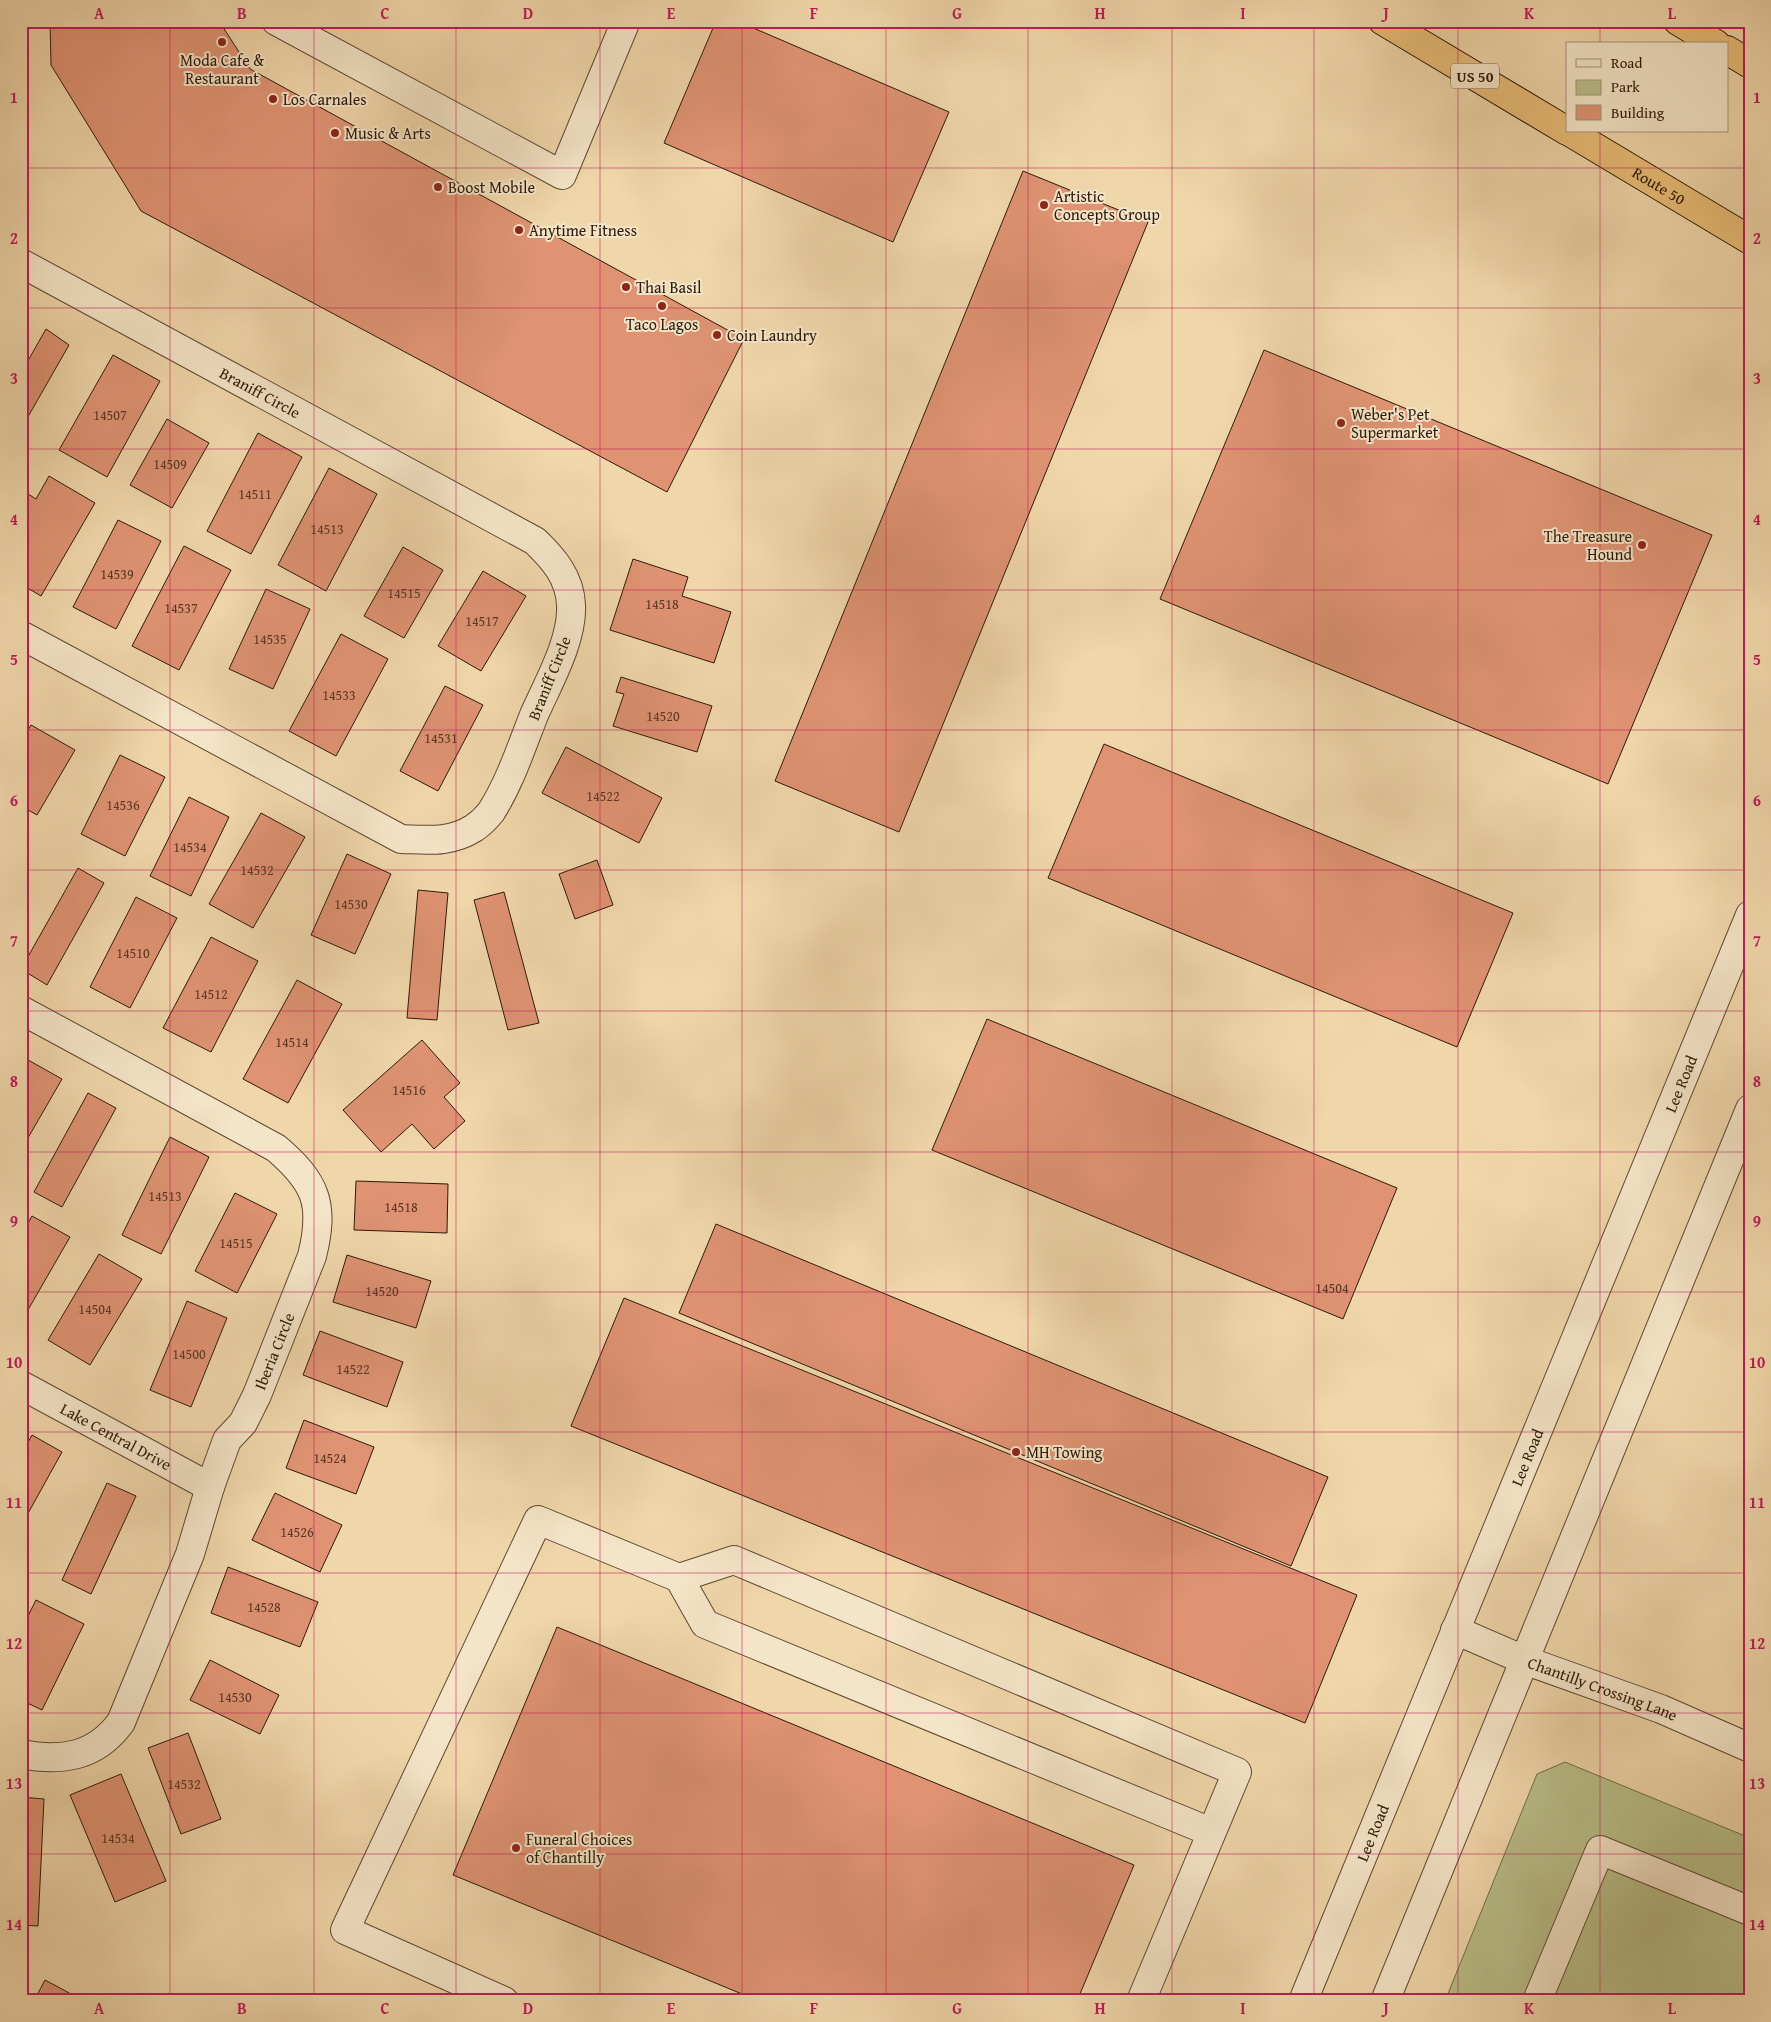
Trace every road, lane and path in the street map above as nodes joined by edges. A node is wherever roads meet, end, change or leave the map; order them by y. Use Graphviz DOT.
graph roads {
  1 [pos="276,21"];
  2 [pos="626,21"];
  3 [pos="1383,21"];
  4 [pos="1678,21"];
  5 [pos="1713,42"];
  6 [pos="1728,51"];
  7 [pos="1750,64"];
  8 [pos="1566,130"];
  9 [pos="1570,132"];
  10 [pos="1750,240"];
  11 [pos="21,263"];
  12 [pos="21,635"];
  13 [pos="1750,915"];
  14 [pos="21,1010"];
  15 [pos="1750,1109"];
  16 [pos="21,1385"];
  17 [pos="210,1487"];
  18 [pos="680,1578"];
  19 [pos="1455,1630"];
  20 [pos="1524,1660"];
  21 [pos="1750,1748"];
  22 [pos="21,1754"];
  23 [pos="1212,1832"];
  24 [pos="1750,1911"];
  25 [pos="504,2001"];
  26 [pos="1141,2001"];
  27 [pos="1303,2001"];
  28 [pos="1385,2001"];
  29 [pos="1537,2001"];
  1 -- 2 [label="street"];
  3 -- 8 [label="highway, Route 50 / US 50"];
  4 -- 5 [label="highway"];
  6 -- 7 [label="highway"];
  9 -- 10 [label="highway, Route 50 / US 50"];
  11 -- 12 [label="street, Braniff Circle"];
  13 -- 19 [label="street, Lee Road"];
  14 -- 17 [label="street, Iberia Circle"];
  15 -- 20 [label="street"];
  16 -- 17 [label="street, Lake Central Drive"];
  17 -- 22 [label="street, Iberia Circle"];
  18 -- 23 [label="street"];
  18 -- 23 [label="street"];
  18 -- 25 [label="street"];
  19 -- 20 [label="street, Chantilly Crossing Lane"];
  19 -- 27 [label="street, Lee Road"];
  20 -- 21 [label="street, Chantilly Crossing Lane"];
  20 -- 28 [label="street"];
  23 -- 26 [label="street"];
  24 -- 29 [label="street"];
}
